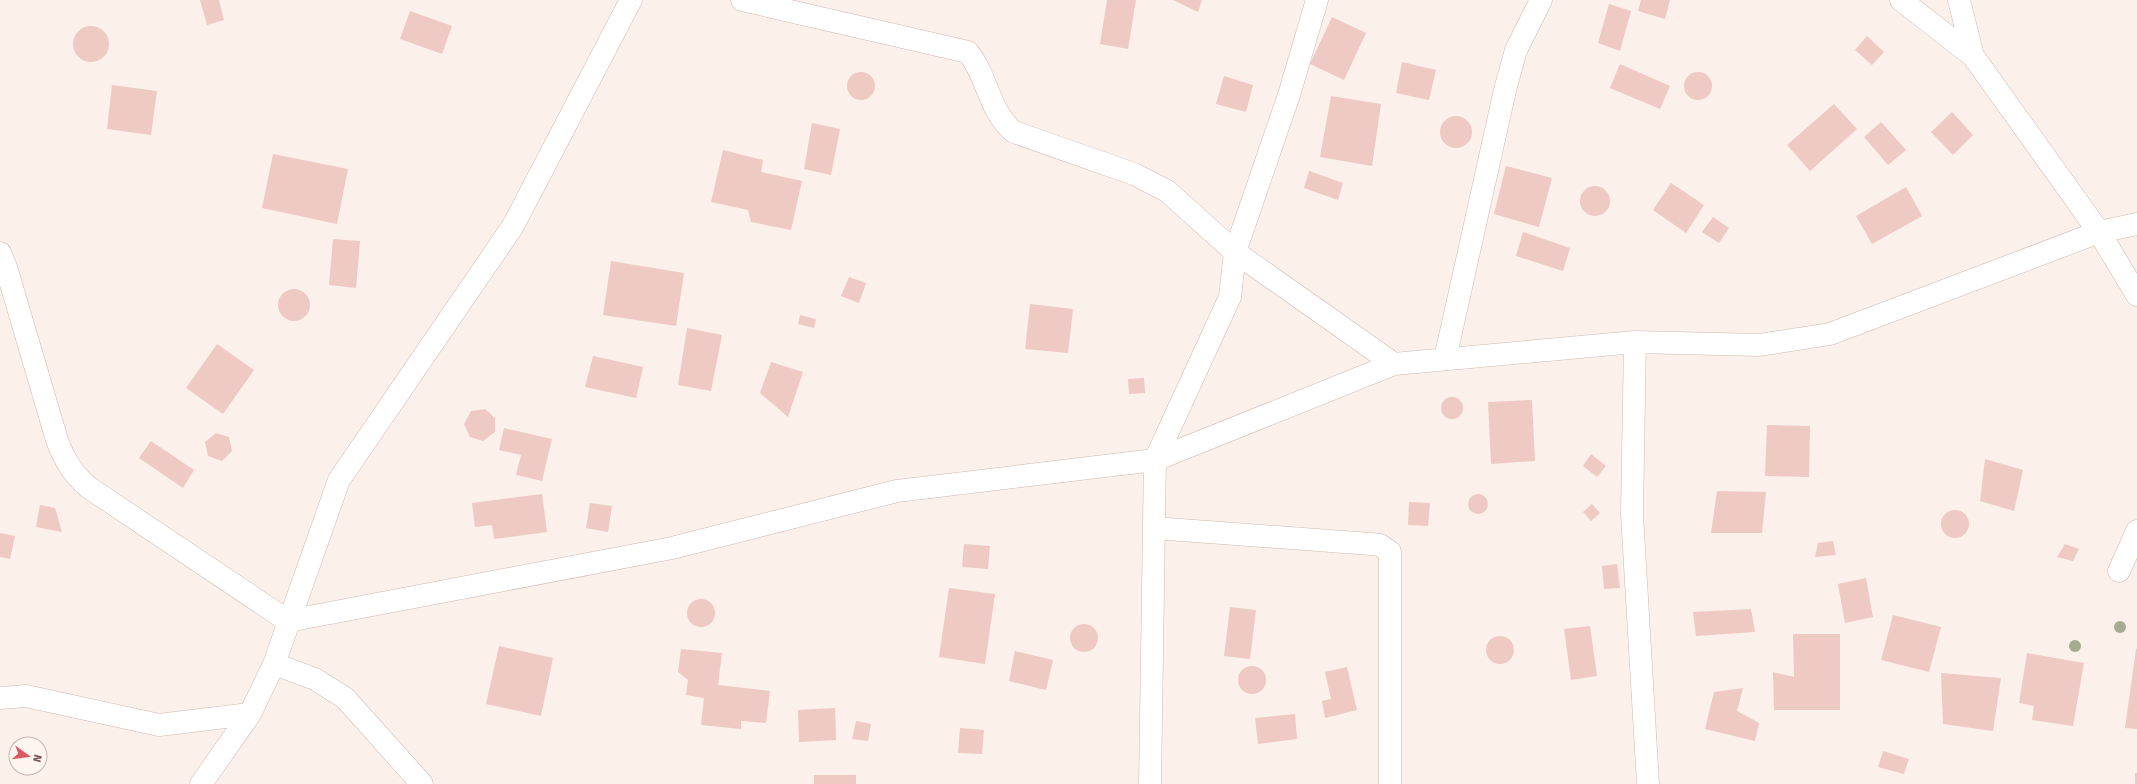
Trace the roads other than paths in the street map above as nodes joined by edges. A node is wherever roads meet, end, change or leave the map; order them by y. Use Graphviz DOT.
graph roads {
  1 [pos="630,0"];
  2 [pos="742,0"];
  3 [pos="1317,0"];
  4 [pos="1541,0"];
  5 [pos="1901,0"];
  6 [pos="1959,0"];
  7 [pos="1974,56"];
  8 [pos="2137,224"];
  9 [pos="2099,232"];
  10 [pos="1234,252"];
  11 [pos="0,253"];
  12 [pos="2137,295"];
  13 [pos="1635,342"];
  14 [pos="1445,359"];
  15 [pos="1394,364"];
  16 [pos="1155,460"];
  17 [pos="1154,528"];
  18 [pos="2137,531"];
  19 [pos="2119,571"];
  20 [pos="288,621"];
  21 [pos="274,664"];
  22 [pos="0,698"];
  23 [pos="250,714"];
  24 [pos="201,784"];
  25 [pos="422,784"];
  26 [pos="1150,784"];
  27 [pos="1390,784"];
  28 [pos="1648,784"];
  1 -- 20 [label="street"];
  2 -- 10 [label="street"];
  3 -- 10 [label="street"];
  4 -- 14 [label="street"];
  5 -- 7 [label="street"];
  6 -- 7 [label="street"];
  7 -- 9 [label="street"];
  8 -- 9 [label="street"];
  9 -- 12 [label="street"];
  9 -- 13 [label="street"];
  10 -- 15 [label="street"];
  10 -- 16 [label="street"];
  11 -- 20 [label="street"];
  13 -- 14 [label="street"];
  13 -- 28 [label="street"];
  14 -- 15 [label="street"];
  15 -- 16 [label="street"];
  16 -- 17 [label="street"];
  16 -- 20 [label="street"];
  17 -- 26 [label="street"];
  17 -- 27 [label="street"];
  18 -- 19 [label="street"];
  20 -- 21 [label="street"];
  21 -- 23 [label="street"];
  21 -- 25 [label="street"];
  22 -- 23 [label="street"];
  23 -- 24 [label="street"];
}
